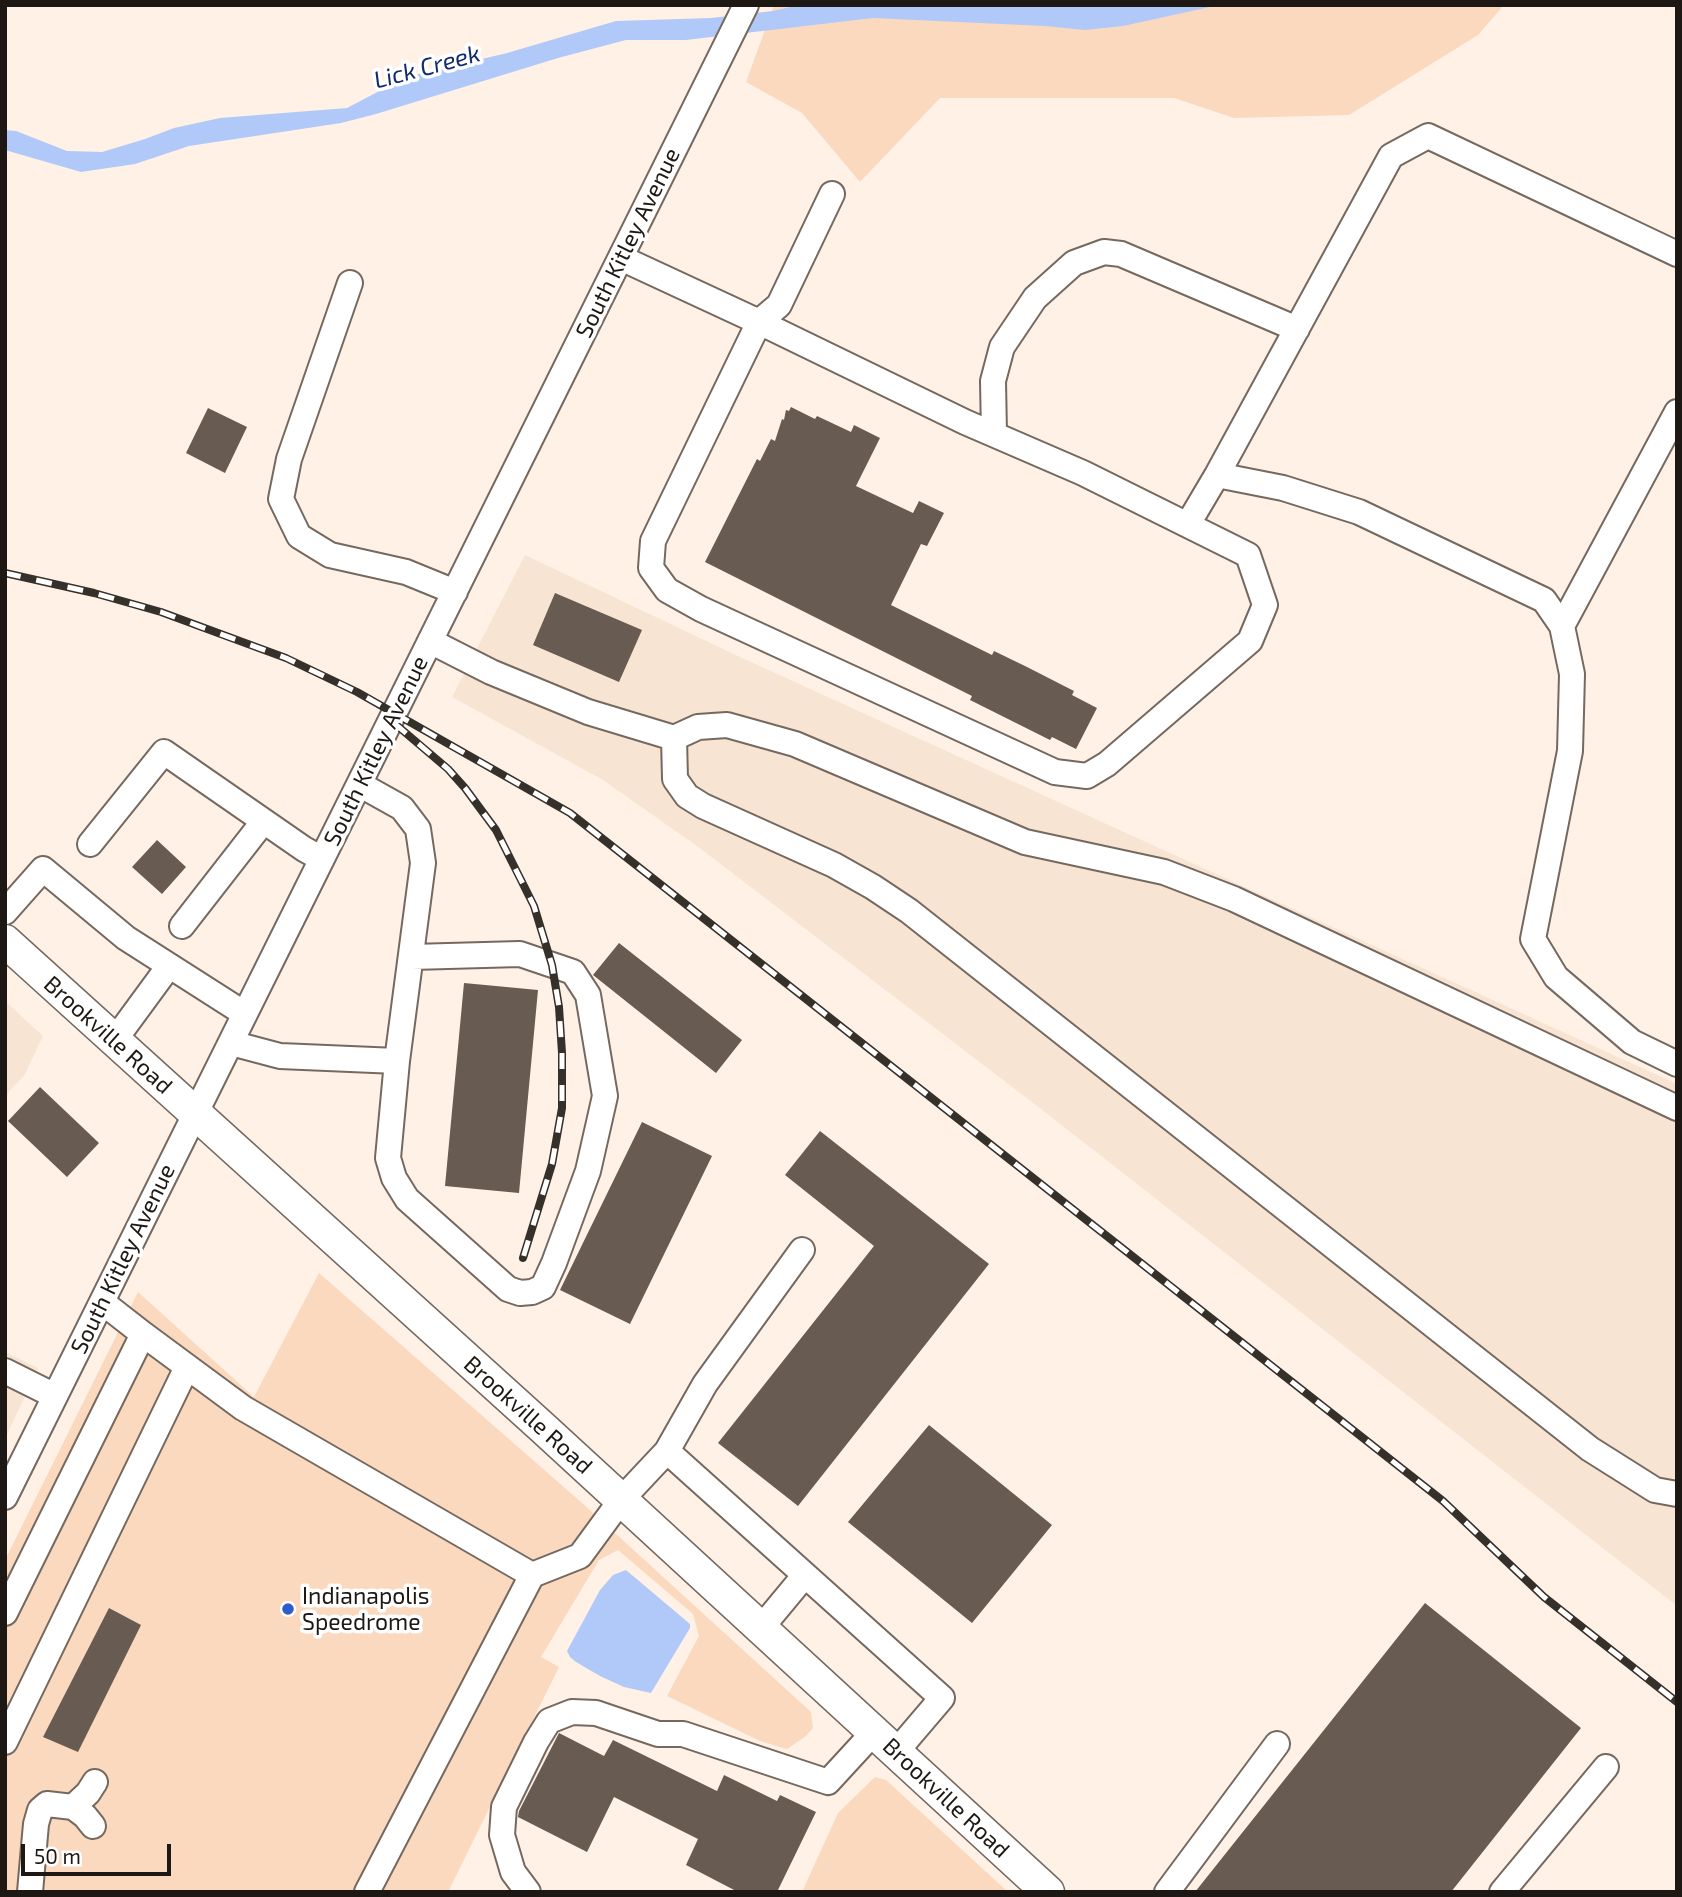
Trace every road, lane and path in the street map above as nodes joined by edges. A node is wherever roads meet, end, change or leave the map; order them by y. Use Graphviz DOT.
graph roads {
  1 [pos="746,5"];
  2 [pos="832,194"];
  3 [pos="1677,254"];
  4 [pos="621,258"];
  5 [pos="350,283"];
  6 [pos="759,322"];
  7 [pos="1297,329"];
  8 [pos="1677,412"];
  9 [pos="994,434"];
  10 [pos="1217,475"];
  11 [pos="1188,524"];
  12 [pos="455,592"];
  13 [pos="1562,626"];
  14 [pos="430,641"];
  15 [pos="674,738"];
  16 [pos="359,784"];
  17 [pos="263,822"];
  18 [pos="90,844"];
  19 [pos="322,859"];
  20 [pos="5,912"];
  21 [pos="182,926"];
  22 [pos="5,942"];
  23 [pos="412,957"];
  24 [pos="169,967"];
  25 [pos="245,1014"];
  26 [pos="114,1041"];
  27 [pos="231,1042"];
  28 [pos="397,1061"];
  29 [pos="1677,1064"];
  30 [pos="1677,1108"];
  31 [pos="195,1114"];
  32 [pos="802,1250"];
  33 [pos="102,1302"];
  34 [pos="143,1334"];
  35 [pos="187,1367"];
  36 [pos="5,1371"];
  37 [pos="55,1396"];
  38 [pos="667,1451"];
  39 [pos="1677,1494"];
  40 [pos="5,1497"];
  41 [pos="621,1500"];
  42 [pos="532,1575"];
  43 [pos="805,1575"];
  44 [pos="5,1612"];
  45 [pos="761,1628"];
  46 [pos="5,1741"];
  47 [pos="885,1742"];
  48 [pos="1277,1744"];
  49 [pos="1606,1767"];
  50 [pos="95,1783"];
  51 [pos="72,1807"];
  52 [pos="93,1826"];
  53 [pos="30,1892"];
  54 [pos="367,1892"];
  55 [pos="528,1892"];
  56 [pos="1048,1892"];
  57 [pos="1167,1892"];
  58 [pos="1502,1892"];
  1 -- 4 [label="street, South Kitley Avenue"];
  2 -- 6 [label="street"];
  3 -- 7 [label="street"];
  4 -- 6 [label="street"];
  4 -- 12 [label="street, South Kitley Avenue"];
  5 -- 12 [label="street"];
  6 -- 9 [label="street"];
  6 -- 11 [label="street"];
  7 -- 9 [label="street"];
  7 -- 10 [label="street"];
  8 -- 13 [label="street"];
  9 -- 11 [label="street"];
  10 -- 11 [label="street"];
  10 -- 13 [label="street"];
  12 -- 14 [label="street, South Kitley Avenue"];
  13 -- 29 [label="street"];
  14 -- 15 [label="street"];
  14 -- 16 [label="street, South Kitley Avenue"];
  15 -- 30 [label="street"];
  15 -- 39 [label="street"];
  16 -- 19 [label="street, South Kitley Avenue"];
  16 -- 23 [label="street"];
  17 -- 18 [label="street"];
  17 -- 19 [label="street"];
  17 -- 21 [label="street"];
  19 -- 25 [label="street, South Kitley Avenue"];
  20 -- 24 [label="street"];
  22 -- 26 [label="main road, Brookville Road"];
  23 -- 28 [label="street"];
  23 -- 28 [label="street"];
  24 -- 25 [label="street"];
  24 -- 26 [label="street"];
  25 -- 27 [label="street, South Kitley Avenue"];
  26 -- 31 [label="main road, Brookville Road"];
  27 -- 28 [label="street"];
  27 -- 31 [label="street, South Kitley Avenue"];
  31 -- 33 [label="street, South Kitley Avenue"];
  31 -- 41 [label="main road, Brookville Road"];
  32 -- 38 [label="street"];
  33 -- 34 [label="street"];
  33 -- 37 [label="street, South Kitley Avenue"];
  34 -- 35 [label="street"];
  34 -- 44 [label="street"];
  35 -- 42 [label="street"];
  35 -- 46 [label="street"];
  36 -- 37 [label="street"];
  37 -- 40 [label="street, South Kitley Avenue"];
  38 -- 41 [label="street"];
  38 -- 43 [label="street"];
  41 -- 42 [label="street"];
  41 -- 45 [label="main road, Brookville Road"];
  42 -- 54 [label="street"];
  43 -- 45 [label="street"];
  43 -- 47 [label="street"];
  45 -- 47 [label="main road, Brookville Road"];
  47 -- 55 [label="street"];
  47 -- 56 [label="main road, Brookville Road"];
  48 -- 57 [label="street"];
  49 -- 58 [label="street"];
  50 -- 51 [label="street"];
  51 -- 52 [label="street"];
  51 -- 53 [label="street"];
}
